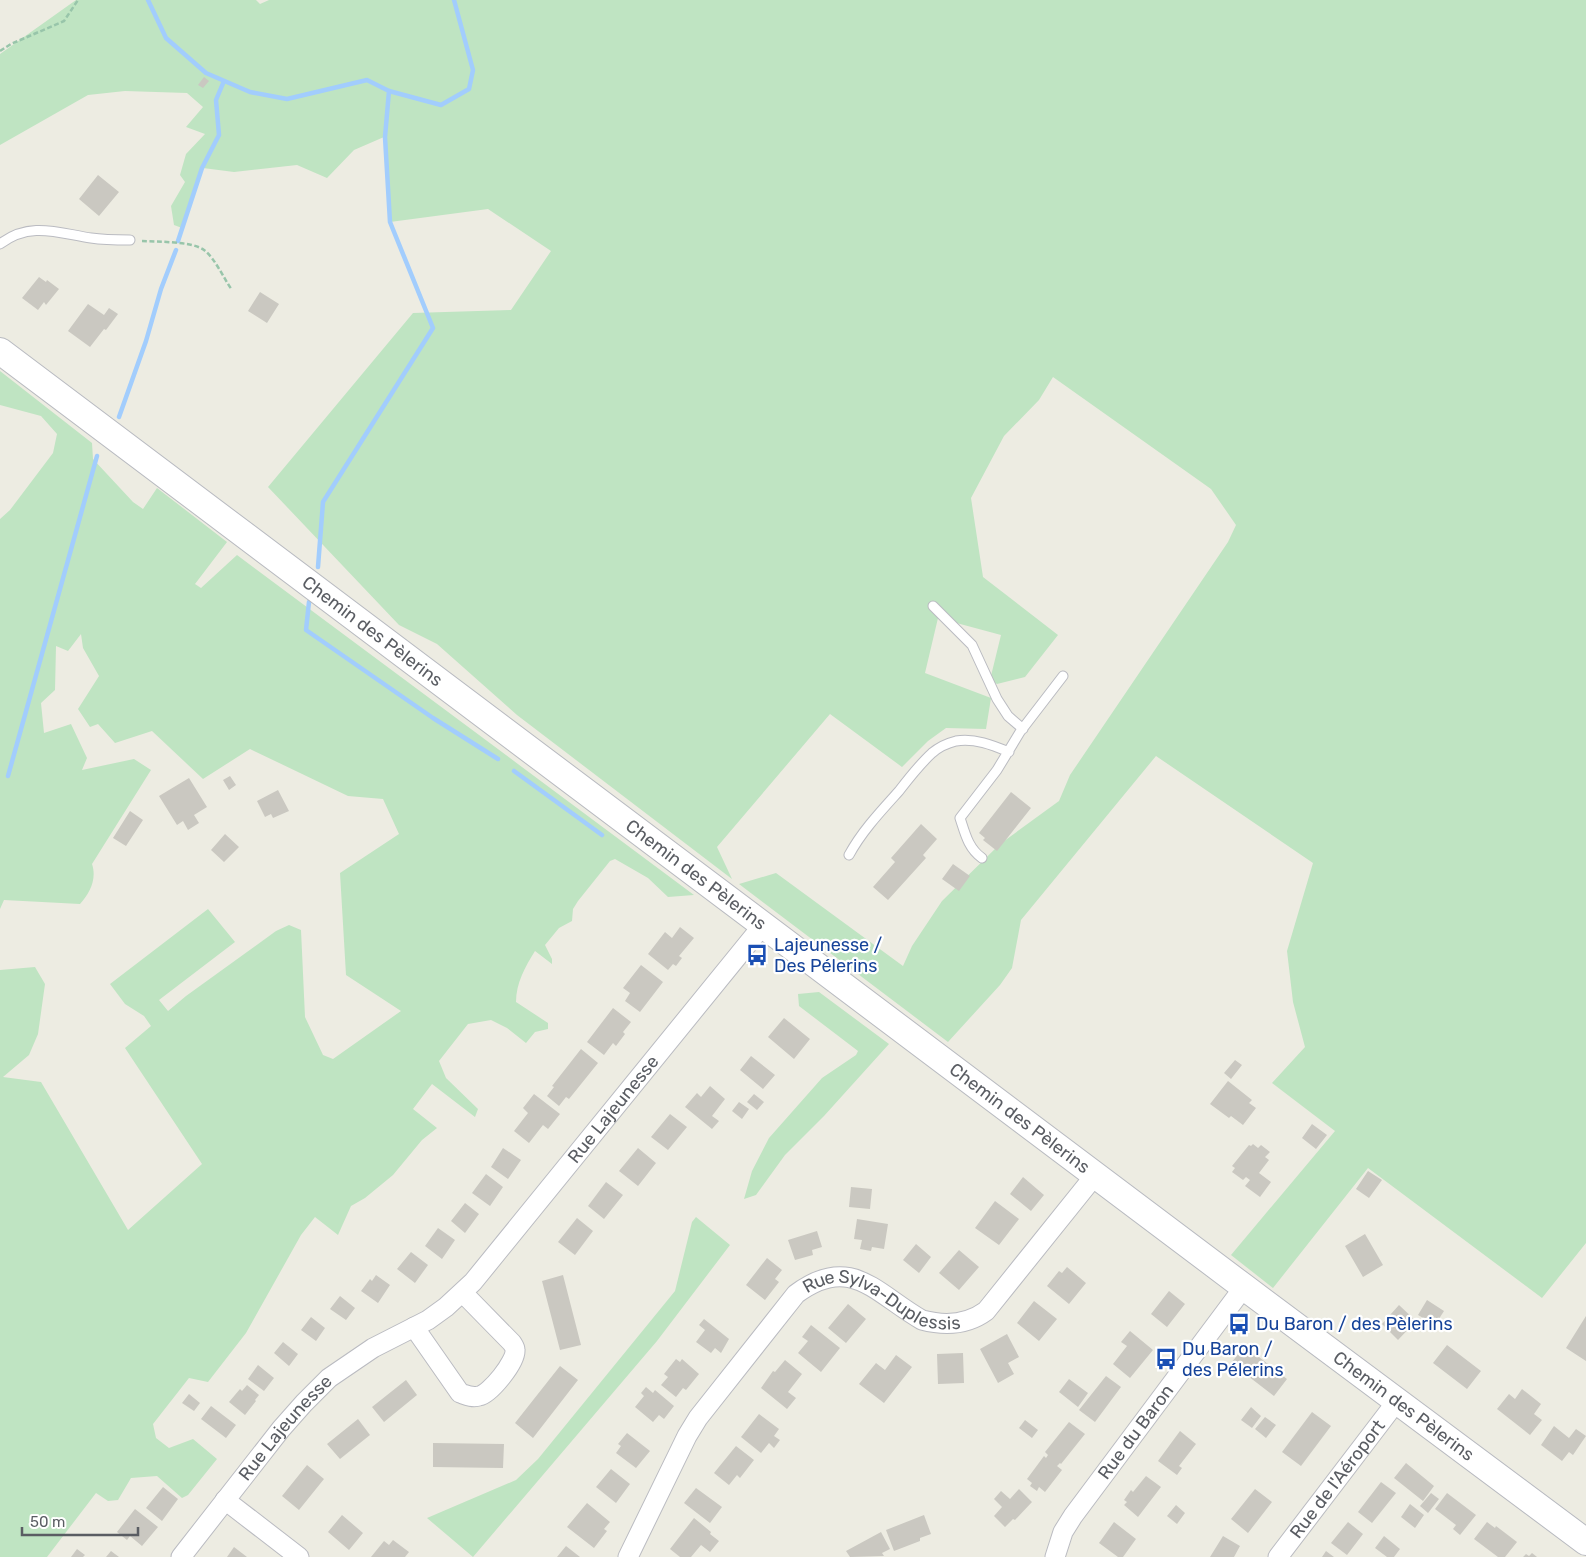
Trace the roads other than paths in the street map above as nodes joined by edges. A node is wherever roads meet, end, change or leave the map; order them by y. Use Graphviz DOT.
graph roads {
  1 [pos="130,240"];
  2 [pos="0,244"];
  3 [pos="0,351"];
  4 [pos="933,606"];
  5 [pos="1063,676"];
  6 [pos="1023,729"];
  7 [pos="1009,752"];
  8 [pos="849,855"];
  9 [pos="982,858"];
  10 [pos="763,925"];
  11 [pos="1096,1174"];
  12 [pos="1244,1287"];
  13 [pos="463,1293"];
  14 [pos="414,1327"];
  15 [pos="1397,1401"];
  16 [pos="225,1500"];
  17 [pos="1586,1542"];
  18 [pos="181,1557"];
  19 [pos="298,1557"];
  20 [pos="628,1557"];
  21 [pos="1055,1557"];
  22 [pos="1278,1557"];
  1 -- 2 [label="lane"];
  3 -- 10 [label="street, Chemin des Pèlerins"];
  4 -- 6 [label="lane"];
  5 -- 6 [label="lane"];
  6 -- 7 [label="lane"];
  7 -- 8 [label="lane"];
  7 -- 9 [label="lane"];
  10 -- 11 [label="street, Chemin des Pèlerins"];
  10 -- 13 [label="street, Rue Lajeunesse"];
  11 -- 12 [label="street, Chemin des Pèlerins"];
  11 -- 20 [label="street, Rue Sylva-Duplessis"];
  12 -- 15 [label="street, Chemin des Pèlerins"];
  12 -- 21 [label="street, Rue du Baron"];
  13 -- 14 [label="street, Rue Lajeunesse"];
  13 -- 14 [label="street"];
  14 -- 16 [label="street, Rue Lajeunesse"];
  15 -- 17 [label="street, Chemin des Pèlerins"];
  15 -- 22 [label="street, Rue de l'Aéroport"];
  16 -- 18 [label="street, Rue Lajeunesse"];
  16 -- 19 [label="street"];
}
